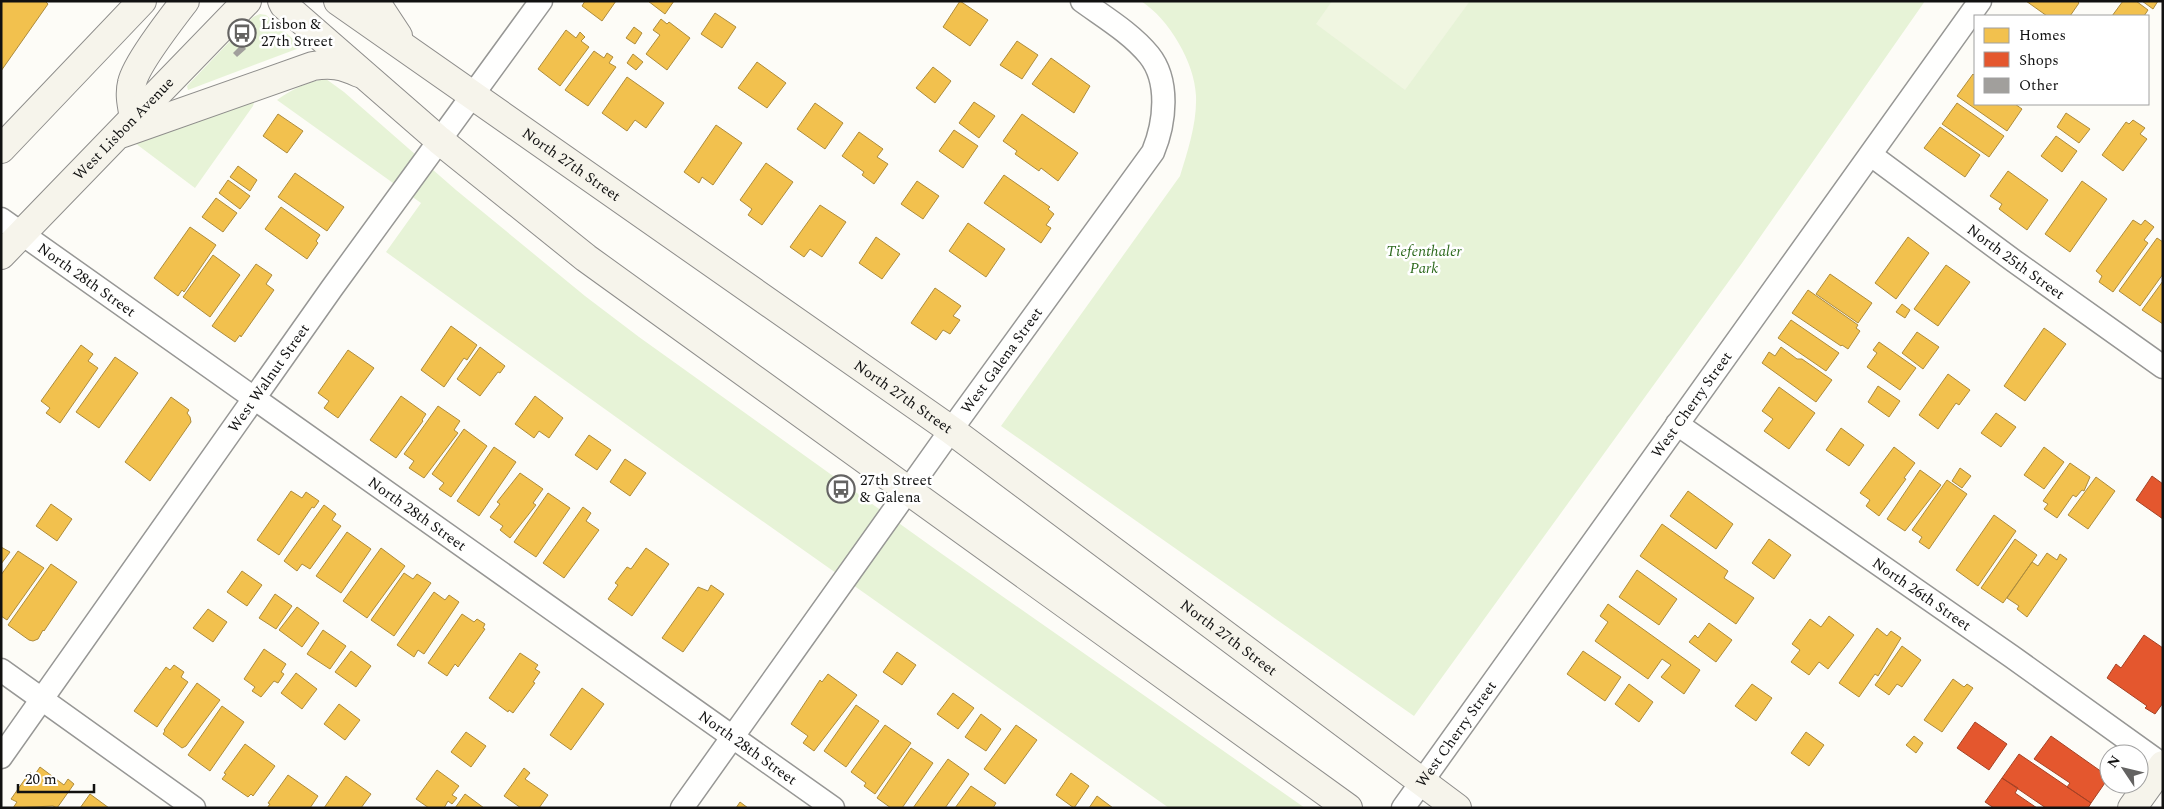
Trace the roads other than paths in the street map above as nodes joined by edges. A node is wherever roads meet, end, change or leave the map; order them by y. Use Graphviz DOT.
graph roads {
  1 [pos="142,1"];
  2 [pos="185,1"];
  3 [pos="247,1"];
  4 [pos="282,1"];
  5 [pos="338,1"];
  6 [pos="375,1"];
  7 [pos="541,1"];
  8 [pos="1082,1"];
  9 [pos="1980,1"];
  10 [pos="406,48"];
  11 [pos="374,81"];
  12 [pos="474,94"];
  13 [pos="126,126"];
  14 [pos="440,140"];
  15 [pos="1,149"];
  16 [pos="1871,155"];
  17 [pos="12,227"];
  18 [pos="1,255"];
  19 [pos="2163,367"];
  20 [pos="255,397"];
  21 [pos="1678,424"];
  22 [pos="951,430"];
  23 [pos="908,490"];
  24 [pos="1,670"];
  25 [pos="42,700"];
  26 [pos="733,736"];
  27 [pos="1,757"];
  28 [pos="2163,765"];
  29 [pos="1423,783"];
  30 [pos="194,808"];
  31 [pos="682,808"];
  32 [pos="834,808"];
  33 [pos="1348,808"];
  34 [pos="1403,808"];
  35 [pos="1457,808"];
  36 [pos="2132,808"];
  1 -- 15 [label="main road"];
  2 -- 13 [label="main road"];
  3 -- 13 [label="main road, West Lisbon Avenue"];
  4 -- 11 [label="main road"];
  5 -- 10 [label="main road, North 27th Street"];
  6 -- 10 [label="main road"];
  7 -- 12 [label="street, West Walnut Street"];
  8 -- 22 [label="street, West Galena Street"];
  9 -- 16 [label="street, West Cherry Street"];
  10 -- 12 [label="main road, North 27th Street"];
  11 -- 13 [label="main road"];
  11 -- 14 [label="main road"];
  12 -- 14 [label="street, West Walnut Street"];
  12 -- 22 [label="main road, North 27th Street"];
  13 -- 17 [label="main road, West Lisbon Avenue"];
  14 -- 20 [label="street, West Walnut Street"];
  14 -- 23 [label="main road"];
  16 -- 19 [label="street, North 25th Street"];
  16 -- 21 [label="street, West Cherry Street"];
  17 -- 18 [label="main road, West Lisbon Avenue"];
  17 -- 20 [label="street, North 28th Street"];
  20 -- 25 [label="street, West Walnut Street"];
  20 -- 26 [label="street, North 28th Street"];
  21 -- 28 [label="street, North 26th Street"];
  21 -- 29 [label="street, West Cherry Street"];
  22 -- 23 [label="street, West Galena Street"];
  22 -- 29 [label="main road, North 27th Street"];
  23 -- 26 [label="street, West Galena Street"];
  23 -- 33 [label="main road"];
  24 -- 25 [label="street"];
  25 -- 27 [label="street, West Walnut Street"];
  25 -- 30 [label="street"];
  26 -- 31 [label="street, West Galena Street"];
  26 -- 32 [label="street, North 28th Street"];
  28 -- 36 [label="main road"];
  29 -- 34 [label="street, West Cherry Street"];
  29 -- 35 [label="main road, North 27th Street"];
}
